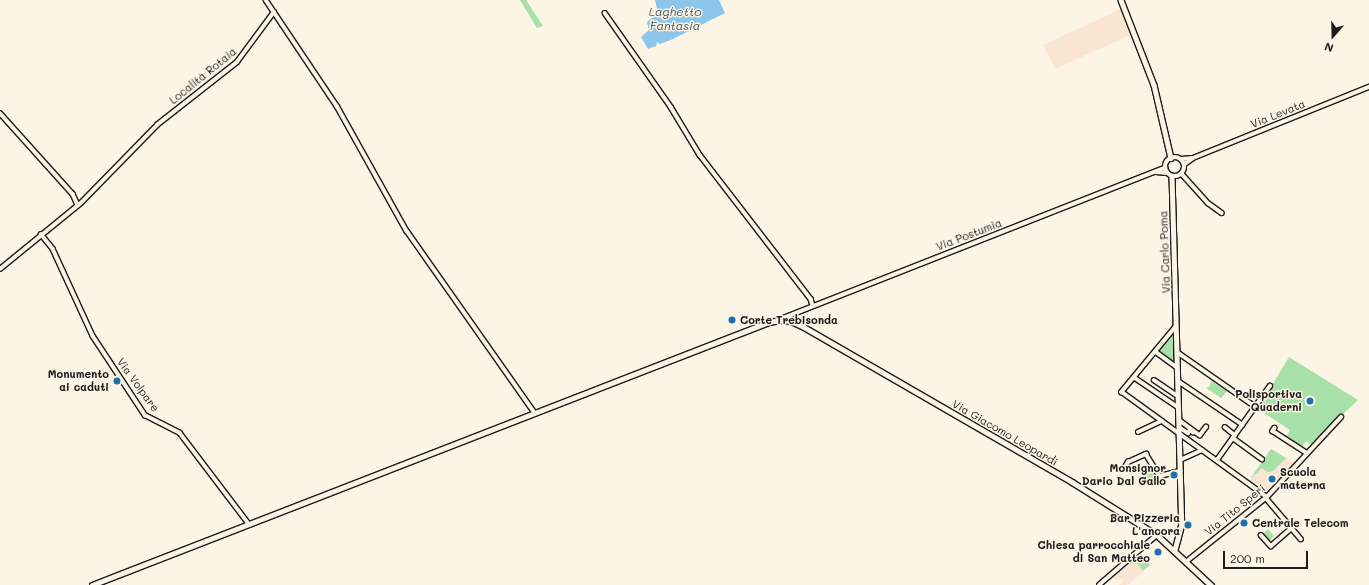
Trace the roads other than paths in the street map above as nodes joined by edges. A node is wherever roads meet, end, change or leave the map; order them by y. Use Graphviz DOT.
graph roads {
  1 [pos="266,0"];
  2 [pos="1121,0"];
  3 [pos="274,12"];
  4 [pos="605,13"];
  5 [pos="1369,87"];
  6 [pos="0,114"];
  7 [pos="1171,158"];
  8 [pos="1193,158"];
  9 [pos="1181,159"];
  10 [pos="1185,164"];
  11 [pos="1166,170"];
  12 [pos="1182,174"];
  13 [pos="1172,176"];
  14 [pos="78,205"];
  15 [pos="1222,213"];
  16 [pos="41,234"];
  17 [pos="0,269"];
  18 [pos="813,306"];
  19 [pos="780,320"];
  20 [pos="1176,327"];
  21 [pos="1156,352"];
  22 [pos="1177,352"];
  23 [pos="1177,367"];
  24 [pos="1135,378"];
  25 [pos="1154,380"];
  26 [pos="1178,381"];
  27 [pos="1270,386"];
  28 [pos="1178,396"];
  29 [pos="1178,407"];
  30 [pos="1256,407"];
  31 [pos="535,413"];
  32 [pos="1341,417"];
  33 [pos="1179,420"];
  34 [pos="1162,421"];
  35 [pos="1242,425"];
  36 [pos="1179,427"];
  37 [pos="1206,427"];
  38 [pos="1225,428"];
  39 [pos="1275,428"];
  40 [pos="1138,432"];
  41 [pos="1179,433"];
  42 [pos="1234,436"];
  43 [pos="1200,438"];
  44 [pos="1202,450"];
  45 [pos="1308,453"];
  46 [pos="1262,459"];
  47 [pos="1180,460"];
  48 [pos="1217,460"];
  49 [pos="1126,467"];
  50 [pos="1180,470"];
  51 [pos="1266,497"];
  52 [pos="249,524"];
  53 [pos="1292,528"];
  54 [pos="1157,535"];
  55 [pos="1261,535"];
  56 [pos="1301,539"];
  57 [pos="1175,550"];
  58 [pos="1187,561"];
  59 [pos="92,585"];
  60 [pos="1099,585"];
  61 [pos="1211,585"];
  1 -- 3 [label="street"];
  2 -- 7 [label="main road"];
  3 -- 14 [label="street, Località Rotaia"];
  3 -- 31 [label="street"];
  4 -- 18 [label="street"];
  5 -- 8 [label="street, Via Levata"];
  6 -- 14 [label="street"];
  7 -- 9 [label="main road"];
  7 -- 11 [label="main road"];
  8 -- 9 [label="street, Via Levata"];
  8 -- 10 [label="street, Via Levata"];
  9 -- 10 [label="main road"];
  10 -- 12 [label="main road"];
  11 -- 13 [label="main road"];
  11 -- 18 [label="street, Via Postumia"];
  12 -- 13 [label="main road"];
  12 -- 15 [label="street"];
  13 -- 20 [label="main road, Via Carlo Poma"];
  14 -- 16 [label="street"];
  16 -- 17 [label="street"];
  16 -- 52 [label="street, Via Volpare"];
  18 -- 19 [label="street, Via Postumia"];
  19 -- 31 [label="main road"];
  19 -- 54 [label="main road, Via Giacomo Leopardi"];
  20 -- 21 [label="street"];
  20 -- 22 [label="main road, Via Carlo Poma"];
  21 -- 23 [label="street"];
  21 -- 24 [label="street"];
  22 -- 23 [label="main road, Via Carlo Poma"];
  22 -- 30 [label="street"];
  23 -- 26 [label="main road, Via Carlo Poma"];
  24 -- 29 [label="street"];
  24 -- 34 [label="street"];
  25 -- 28 [label="street"];
  26 -- 28 [label="main road, Via Carlo Poma"];
  26 -- 35 [label="street"];
  27 -- 30 [label="street"];
  28 -- 29 [label="main road, Via Carlo Poma"];
  29 -- 33 [label="main road, Via Carlo Poma"];
  30 -- 35 [label="street"];
  31 -- 52 [label="main road"];
  32 -- 45 [label="street, Via Tito Speri"];
  33 -- 36 [label="main road, Via Carlo Poma"];
  33 -- 37 [label="street"];
  34 -- 40 [label="street"];
  34 -- 41 [label="street"];
  35 -- 42 [label="street"];
  36 -- 41 [label="main road, Via Carlo Poma"];
  36 -- 43 [label="street"];
  38 -- 42 [label="street"];
  39 -- 45 [label="street"];
  41 -- 44 [label="street"];
  41 -- 47 [label="main road, Via Carlo Poma"];
  42 -- 46 [label="street"];
  42 -- 48 [label="street"];
  44 -- 47 [label="street"];
  44 -- 48 [label="street"];
  45 -- 51 [label="street, Via Tito Speri"];
  47 -- 50 [label="main road, Via Carlo Poma"];
  48 -- 51 [label="street"];
  49 -- 50 [label="street"];
  50 -- 57 [label="main road, Via Carlo Poma"];
  51 -- 53 [label="street"];
  51 -- 58 [label="street, Via Tito Speri"];
  52 -- 59 [label="main road"];
  53 -- 55 [label="street"];
  53 -- 56 [label="street"];
  54 -- 57 [label="main road, Via Giacomo Leopardi"];
  54 -- 60 [label="street"];
  57 -- 58 [label="main road, Via Giacomo Leopardi"];
  58 -- 61 [label="main road, Via Giacomo Leopardi"];
}
